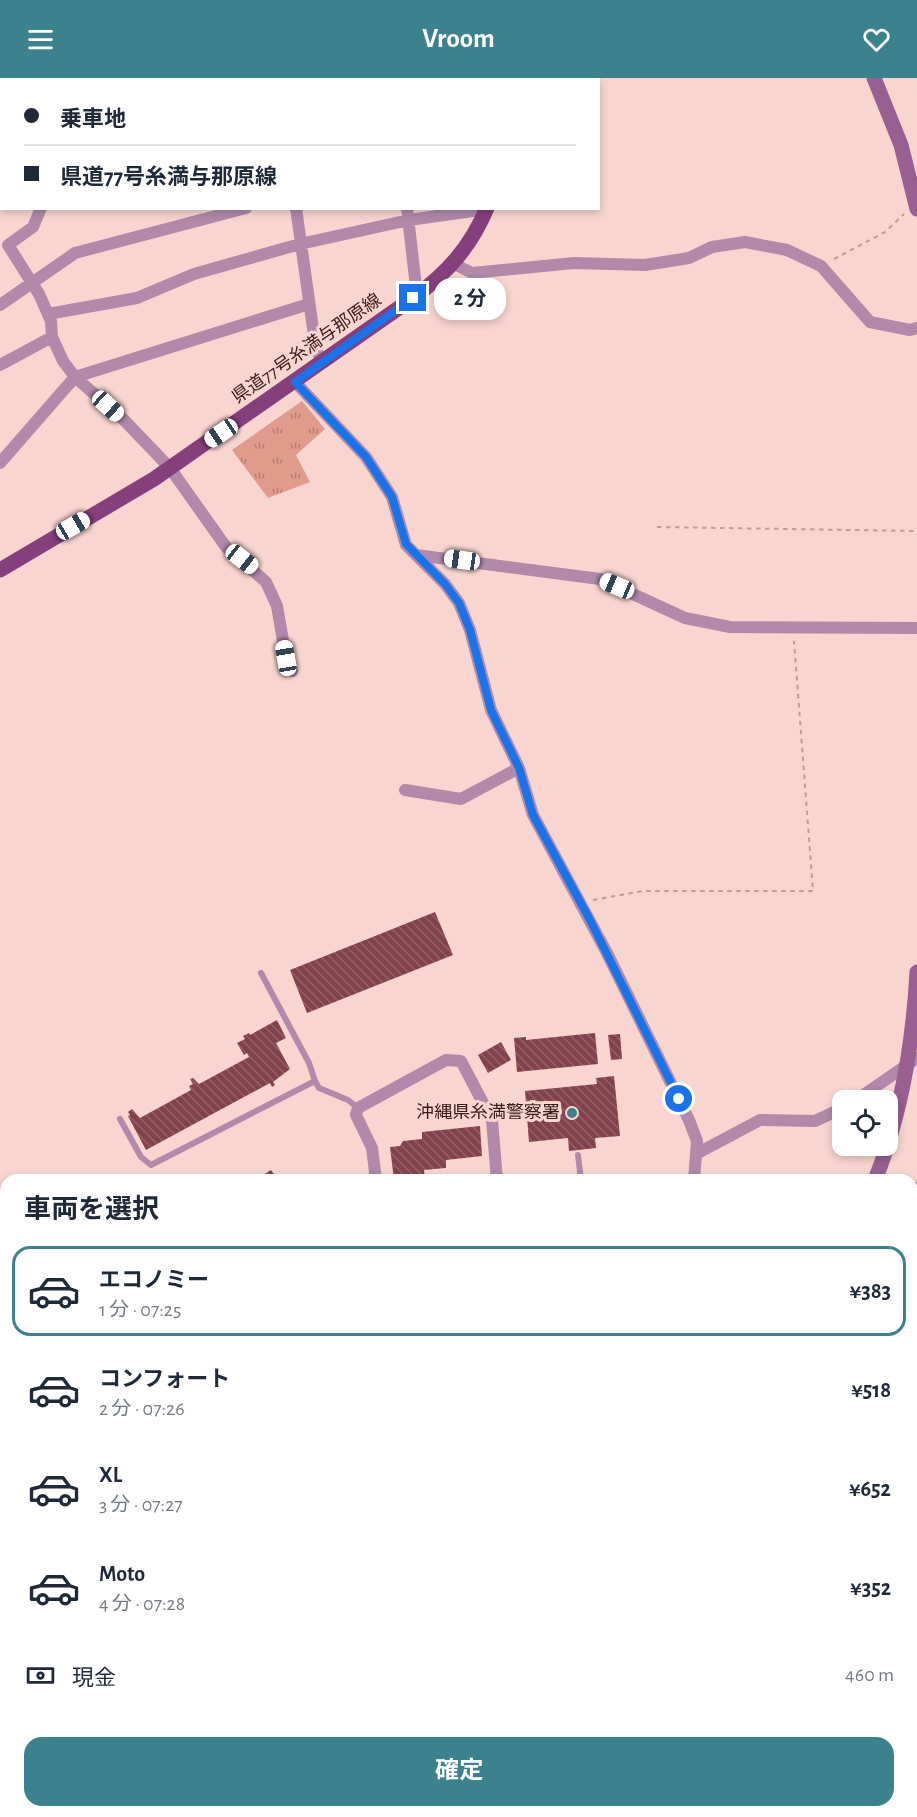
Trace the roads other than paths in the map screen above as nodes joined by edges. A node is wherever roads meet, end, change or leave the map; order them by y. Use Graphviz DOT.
graph roads {
  1 [pos="874,78"];
  2 [pos="916,203"];
  3 [pos="917,209"];
  4 [pos="40,210"];
  5 [pos="238,210"];
  6 [pos="296,210"];
  7 [pos="471,210"];
  8 [pos="487,210"];
  9 [pos="408,214"];
  10 [pos="300,244"];
  11 [pos="4,246"];
  12 [pos="454,264"];
  13 [pos="33,284"];
  14 [pos="417,296"];
  15 [pos="309,304"];
  16 [pos="0,305"];
  17 [pos="48,314"];
  18 [pos="917,328"];
  19 [pos="52,337"];
  20 [pos="323,362"];
  21 [pos="0,365"];
  22 [pos="75,377"];
  23 [pos="295,382"];
  24 [pos="0,463"];
  25 [pos="170,468"];
  26 [pos="417,555"];
  27 [pos="0,570"];
  28 [pos="917,628"];
  29 [pos="292,671"];
  30 [pos="519,768"];
  31 [pos="405,790"];
  32 [pos="917,972"];
  33 [pos="261,973"];
  34 [pos="913,1061"];
  35 [pos="315,1081"];
  36 [pos="871,1090"];
  37 [pos="358,1108"];
  38 [pos="832,1113"];
  39 [pos="120,1119"];
  40 [pos="696,1154"];
  41 [pos="578,1155"];
  42 [pos="375,1174"];
  43 [pos="496,1174"];
  44 [pos="580,1174"];
  45 [pos="694,1174"];
  46 [pos="877,1174"];
  1 -- 2 [label="main road"];
  2 -- 3 [label="main road"];
  4 -- 11 [label="street"];
  5 -- 13 [label="street"];
  6 -- 10 [label="street"];
  7 -- 9 [label="street"];
  8 -- 12 [label="main road, 県道77号糸満与那原線"];
  9 -- 10 [label="street"];
  9 -- 14 [label="street"];
  10 -- 15 [label="street"];
  10 -- 17 [label="street"];
  11 -- 13 [label="street"];
  12 -- 14 [label="main road, 県道77号糸満与那原線"];
  12 -- 18 [label="street"];
  13 -- 16 [label="street"];
  13 -- 17 [label="street"];
  14 -- 20 [label="main road, 県道77号糸満与那原線"];
  15 -- 20 [label="street"];
  15 -- 22 [label="street"];
  17 -- 19 [label="street"];
  19 -- 21 [label="street"];
  19 -- 22 [label="street"];
  20 -- 23 [label="main road, 県道77号糸満与那原線"];
  22 -- 24 [label="street"];
  22 -- 25 [label="street"];
  23 -- 25 [label="main road, 県道77号糸満与那原線"];
  23 -- 26 [label="street"];
  25 -- 27 [label="main road, 県道77号糸満与那原線"];
  25 -- 29 [label="street"];
  26 -- 28 [label="street"];
  26 -- 30 [label="street"];
  30 -- 31 [label="street"];
  30 -- 40 [label="street"];
  32 -- 34 [label="main road"];
  33 -- 35 [label="lane"];
  34 -- 36 [label="street"];
  34 -- 46 [label="main road"];
  35 -- 37 [label="lane"];
  35 -- 39 [label="lane"];
  37 -- 42 [label="street"];
  37 -- 43 [label="street"];
  38 -- 40 [label="street"];
  40 -- 45 [label="street"];
  41 -- 44 [label="lane"];
}
